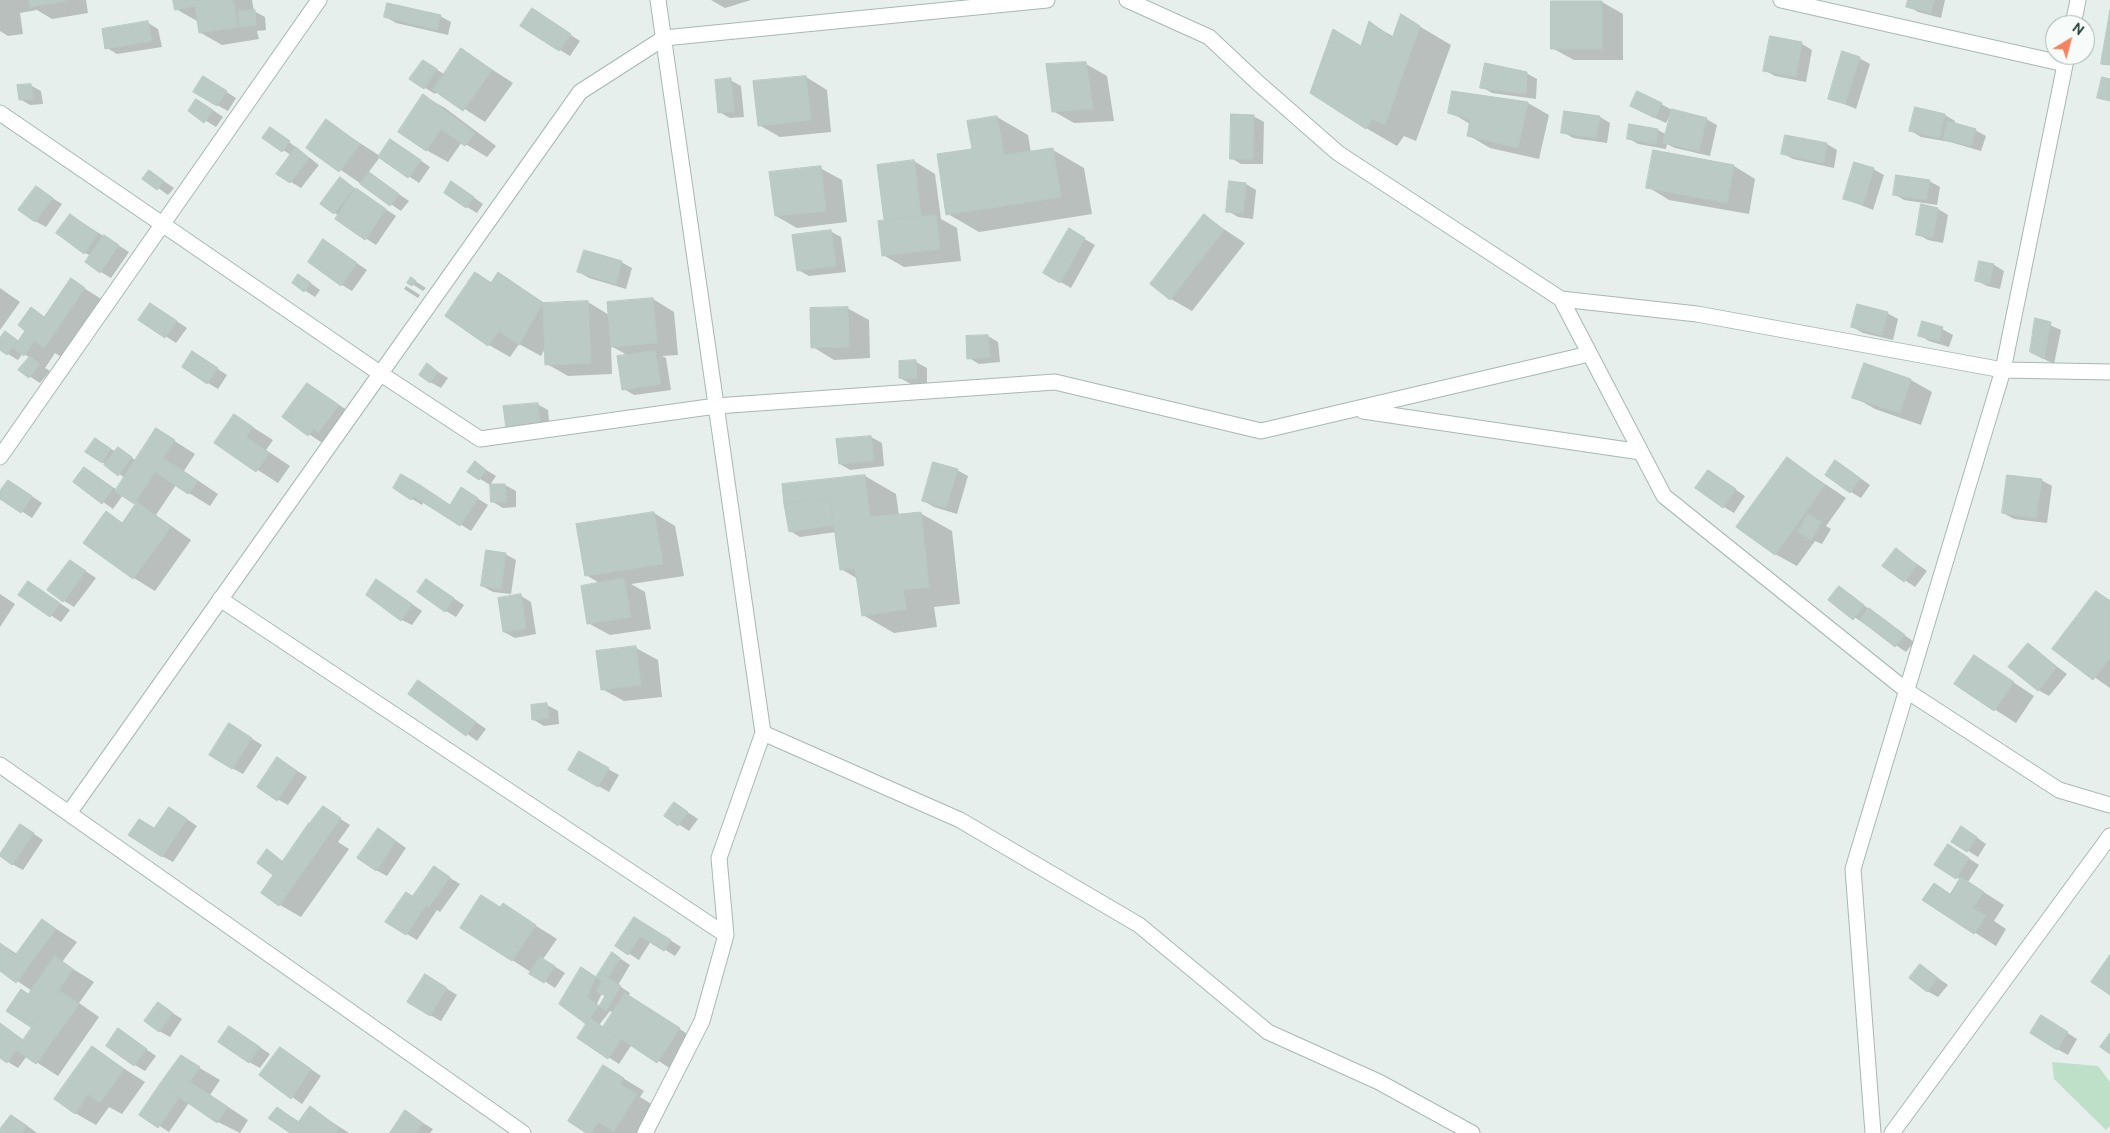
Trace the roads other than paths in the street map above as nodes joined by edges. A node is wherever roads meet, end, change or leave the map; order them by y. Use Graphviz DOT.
graph roads {
  1 [pos="320,0"];
  2 [pos="658,0"];
  3 [pos="1047,0"];
  4 [pos="1127,0"];
  5 [pos="1781,0"];
  6 [pos="2078,0"];
  7 [pos="984,3"];
  8 [pos="2075,15"];
  9 [pos="664,38"];
  10 [pos="2045,56"];
  11 [pos="2065,65"];
  12 [pos="0,113"];
  13 [pos="164,224"];
  14 [pos="1561,299"];
  15 [pos="1589,354"];
  16 [pos="2003,370"];
  17 [pos="2110,372"];
  18 [pos="380,374"];
  19 [pos="716,406"];
  20 [pos="1354,409"];
  21 [pos="5,439"];
  22 [pos="1641,452"];
  23 [pos="0,457"];
  24 [pos="220,599"];
  25 [pos="1907,691"];
  26 [pos="763,733"];
  27 [pos="0,765"];
  28 [pos="2110,805"];
  29 [pos="69,813"];
  30 [pos="2110,836"];
  31 [pos="726,935"];
  32 [pos="523,1133"];
  33 [pos="645,1133"];
  34 [pos="1472,1133"];
  35 [pos="1873,1133"];
  36 [pos="1892,1133"];
  1 -- 13 [label="street"];
  2 -- 9 [label="street"];
  3 -- 7 [label="street"];
  4 -- 14 [label="street"];
  5 -- 10 [label="street"];
  6 -- 8 [label="street"];
  7 -- 9 [label="street"];
  9 -- 18 [label="street"];
  9 -- 19 [label="street"];
  11 -- 16 [label="street"];
  12 -- 13 [label="street"];
  13 -- 18 [label="street"];
  13 -- 21 [label="street"];
  14 -- 15 [label="street"];
  14 -- 16 [label="street"];
  15 -- 20 [label="street"];
  15 -- 22 [label="street"];
  16 -- 17 [label="street"];
  16 -- 25 [label="street"];
  18 -- 19 [label="street"];
  18 -- 24 [label="street"];
  19 -- 20 [label="street"];
  19 -- 26 [label="street"];
  20 -- 22 [label="street"];
  21 -- 23 [label="street"];
  22 -- 25 [label="street"];
  24 -- 29 [label="street"];
  24 -- 31 [label="street"];
  25 -- 28 [label="street"];
  25 -- 35 [label="street"];
  26 -- 31 [label="street"];
  26 -- 34 [label="street"];
  27 -- 29 [label="street"];
  29 -- 32 [label="street"];
  30 -- 36 [label="street"];
  31 -- 33 [label="street"];
}
